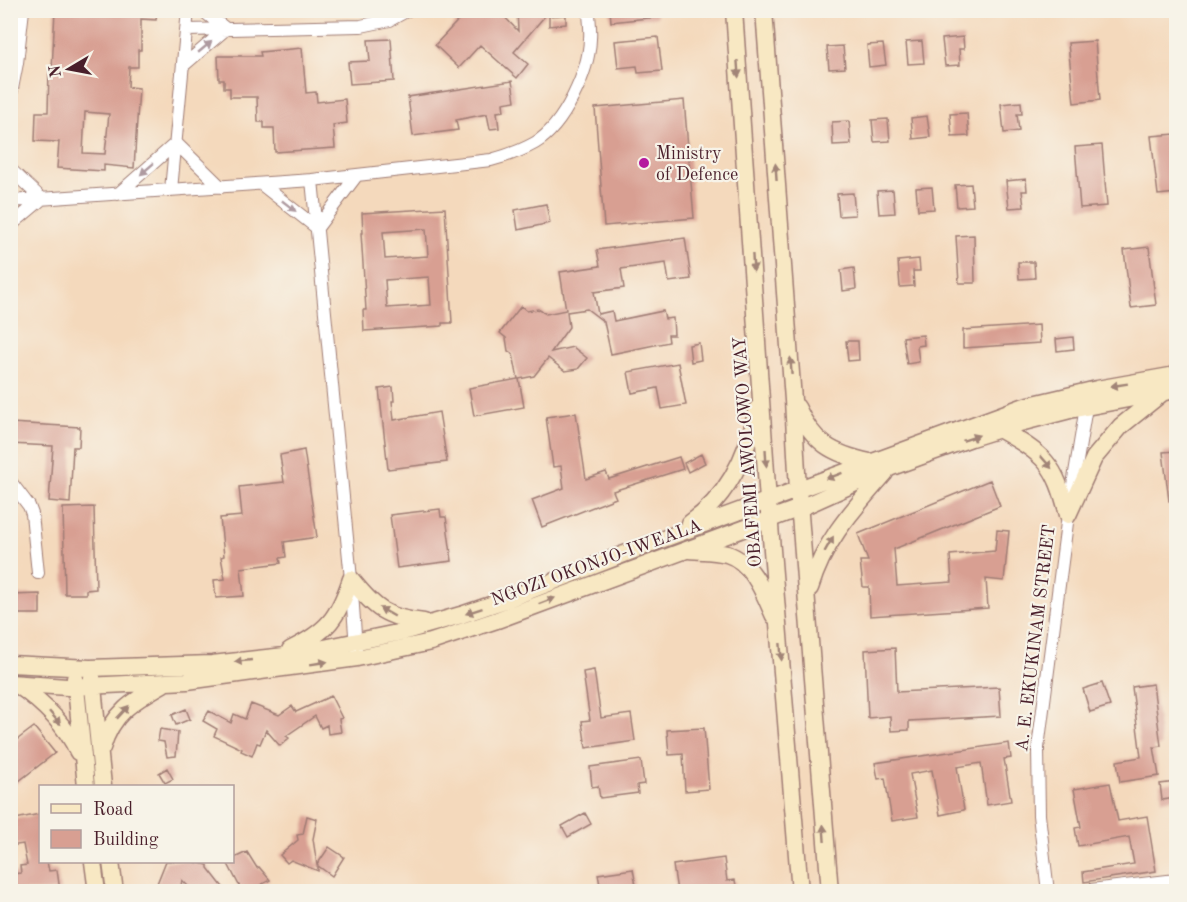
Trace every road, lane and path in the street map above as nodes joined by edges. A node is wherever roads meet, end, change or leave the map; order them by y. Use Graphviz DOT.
graph roads {
  1 [pos="23,10"];
  2 [pos="188,10"];
  3 [pos="202,10"];
  4 [pos="408,10"];
  5 [pos="589,10"];
  6 [pos="734,10"];
  7 [pos="764,10"];
  8 [pos="16,24"];
  9 [pos="226,29"];
  10 [pos="187,30"];
  11 [pos="14,60"];
  12 [pos="184,64"];
  13 [pos="10,99"];
  14 [pos="176,143"];
  15 [pos="10,169"];
  16 [pos="357,175"];
  17 [pos="312,180"];
  18 [pos="261,184"];
  19 [pos="221,187"];
  20 [pos="171,190"];
  21 [pos="118,194"];
  22 [pos="42,199"];
  23 [pos="10,201"];
  24 [pos="10,226"];
  25 [pos="317,228"];
  26 [pos="1176,375"];
  27 [pos="762,388"];
  28 [pos="1169,391"];
  29 [pos="1087,399"];
  30 [pos="793,400"];
  31 [pos="999,429"];
  32 [pos="871,462"];
  33 [pos="889,468"];
  34 [pos="10,481"];
  35 [pos="798,490"];
  36 [pos="768,501"];
  37 [pos="800,508"];
  38 [pos="1068,515"];
  39 [pos="771,519"];
  40 [pos="673,535"];
  41 [pos="686,550"];
  42 [pos="38,573"];
  43 [pos="351,579"];
  44 [pos="807,598"];
  45 [pos="434,623"];
  46 [pos="779,628"];
  47 [pos="356,650"];
  48 [pos="276,657"];
  49 [pos="10,664"];
  50 [pos="82,668"];
  51 [pos="13,683"];
  52 [pos="166,683"];
  53 [pos="93,686"];
  54 [pos="76,687"];
  55 [pos="100,758"];
  56 [pos="83,763"];
  57 [pos="86,785"];
  58 [pos="103,785"];
  59 [pos="93,863"];
  60 [pos="111,863"];
  61 [pos="1176,880"];
  62 [pos="97,891"];
  63 [pos="115,891"];
  64 [pos="800,891"];
  65 [pos="830,891"];
  66 [pos="1048,891"];
  67 [pos="1074,891"];
  1 -- 8 [label="street"];
  2 -- 10 [label="street"];
  3 -- 9 [label="street"];
  4 -- 9 [label="street"];
  5 -- 16 [label="street"];
  6 -- 27 [label="street, OBAFEMI AWOLOWO WAY, one-way"];
  30 -- 7 [label="street, one-way"];
  8 -- 11 [label="street"];
  9 -- 10 [label="street"];
  12 -- 9 [label="street, one-way"];
  10 -- 12 [label="street"];
  11 -- 13 [label="street"];
  12 -- 14 [label="street"];
  14 -- 19 [label="street"];
  14 -- 20 [label="street"];
  14 -- 21 [label="street, one-way"];
  15 -- 22 [label="street"];
  16 -- 17 [label="street"];
  16 -- 25 [label="street"];
  17 -- 18 [label="street"];
  17 -- 25 [label="street"];
  18 -- 19 [label="street"];
  18 -- 25 [label="street, one-way"];
  19 -- 20 [label="street"];
  20 -- 21 [label="street"];
  21 -- 22 [label="street"];
  22 -- 23 [label="street"];
  22 -- 24 [label="street"];
  25 -- 43 [label="street"];
  26 -- 29 [label="street, NGOZI OKONJO-IWEALA, one-way"];
  27 -- 36 [label="street, OBAFEMI AWOLOWO WAY, one-way"];
  27 -- 40 [label="street"];
  28 -- 29 [label="street, NGOZI OKONJO-IWEALA"];
  28 -- 38 [label="street"];
  29 -- 31 [label="street, NGOZI OKONJO-IWEALA"];
  29 -- 32 [label="street, NGOZI OKONJO-IWEALA"];
  29 -- 38 [label="street, A. E. EKUKINAM STREET"];
  30 -- 32 [label="street"];
  30 -- 35 [label="street"];
  33 -- 31 [label="street, NGOZI OKONJO-IWEALA, one-way"];
  31 -- 38 [label="street, one-way"];
  32 -- 35 [label="street, NGOZI OKONJO-IWEALA, one-way"];
  33 -- 37 [label="street, NGOZI OKONJO-IWEALA"];
  44 -- 33 [label="street, one-way"];
  34 -- 42 [label="street"];
  35 -- 36 [label="street, NGOZI OKONJO-IWEALA"];
  35 -- 37 [label="street"];
  36 -- 39 [label="street, OBAFEMI AWOLOWO WAY"];
  36 -- 40 [label="street, NGOZI OKONJO-IWEALA"];
  37 -- 39 [label="street, NGOZI OKONJO-IWEALA"];
  37 -- 44 [label="street"];
  38 -- 66 [label="street, A. E. EKUKINAM STREET"];
  39 -- 41 [label="street, NGOZI OKONJO-IWEALA"];
  39 -- 46 [label="street, OBAFEMI AWOLOWO WAY"];
  40 -- 45 [label="street, NGOZI OKONJO-IWEALA, one-way"];
  41 -- 46 [label="street"];
  47 -- 41 [label="street, NGOZI OKONJO-IWEALA, one-way"];
  45 -- 43 [label="street, one-way"];
  43 -- 47 [label="street"];
  43 -- 48 [label="street"];
  65 -- 44 [label="street, one-way"];
  45 -- 47 [label="street, NGOZI OKONJO-IWEALA"];
  46 -- 64 [label="street, OBAFEMI AWOLOWO WAY, one-way"];
  47 -- 48 [label="street, NGOZI OKONJO-IWEALA"];
  52 -- 47 [label="street, NGOZI OKONJO-IWEALA, one-way"];
  48 -- 50 [label="street, NGOZI OKONJO-IWEALA, one-way"];
  49 -- 50 [label="street, NGOZI OKONJO-IWEALA"];
  50 -- 53 [label="street"];
  50 -- 54 [label="street"];
  51 -- 54 [label="street, NGOZI OKONJO-IWEALA"];
  51 -- 56 [label="street, one-way"];
  52 -- 53 [label="street, NGOZI OKONJO-IWEALA"];
  55 -- 52 [label="street, one-way"];
  53 -- 54 [label="street, NGOZI OKONJO-IWEALA"];
  53 -- 55 [label="street"];
  54 -- 56 [label="street"];
  55 -- 58 [label="street"];
  56 -- 57 [label="street"];
  59 -- 62 [label="street"];
  60 -- 63 [label="street"];
  61 -- 67 [label="street"];
}
